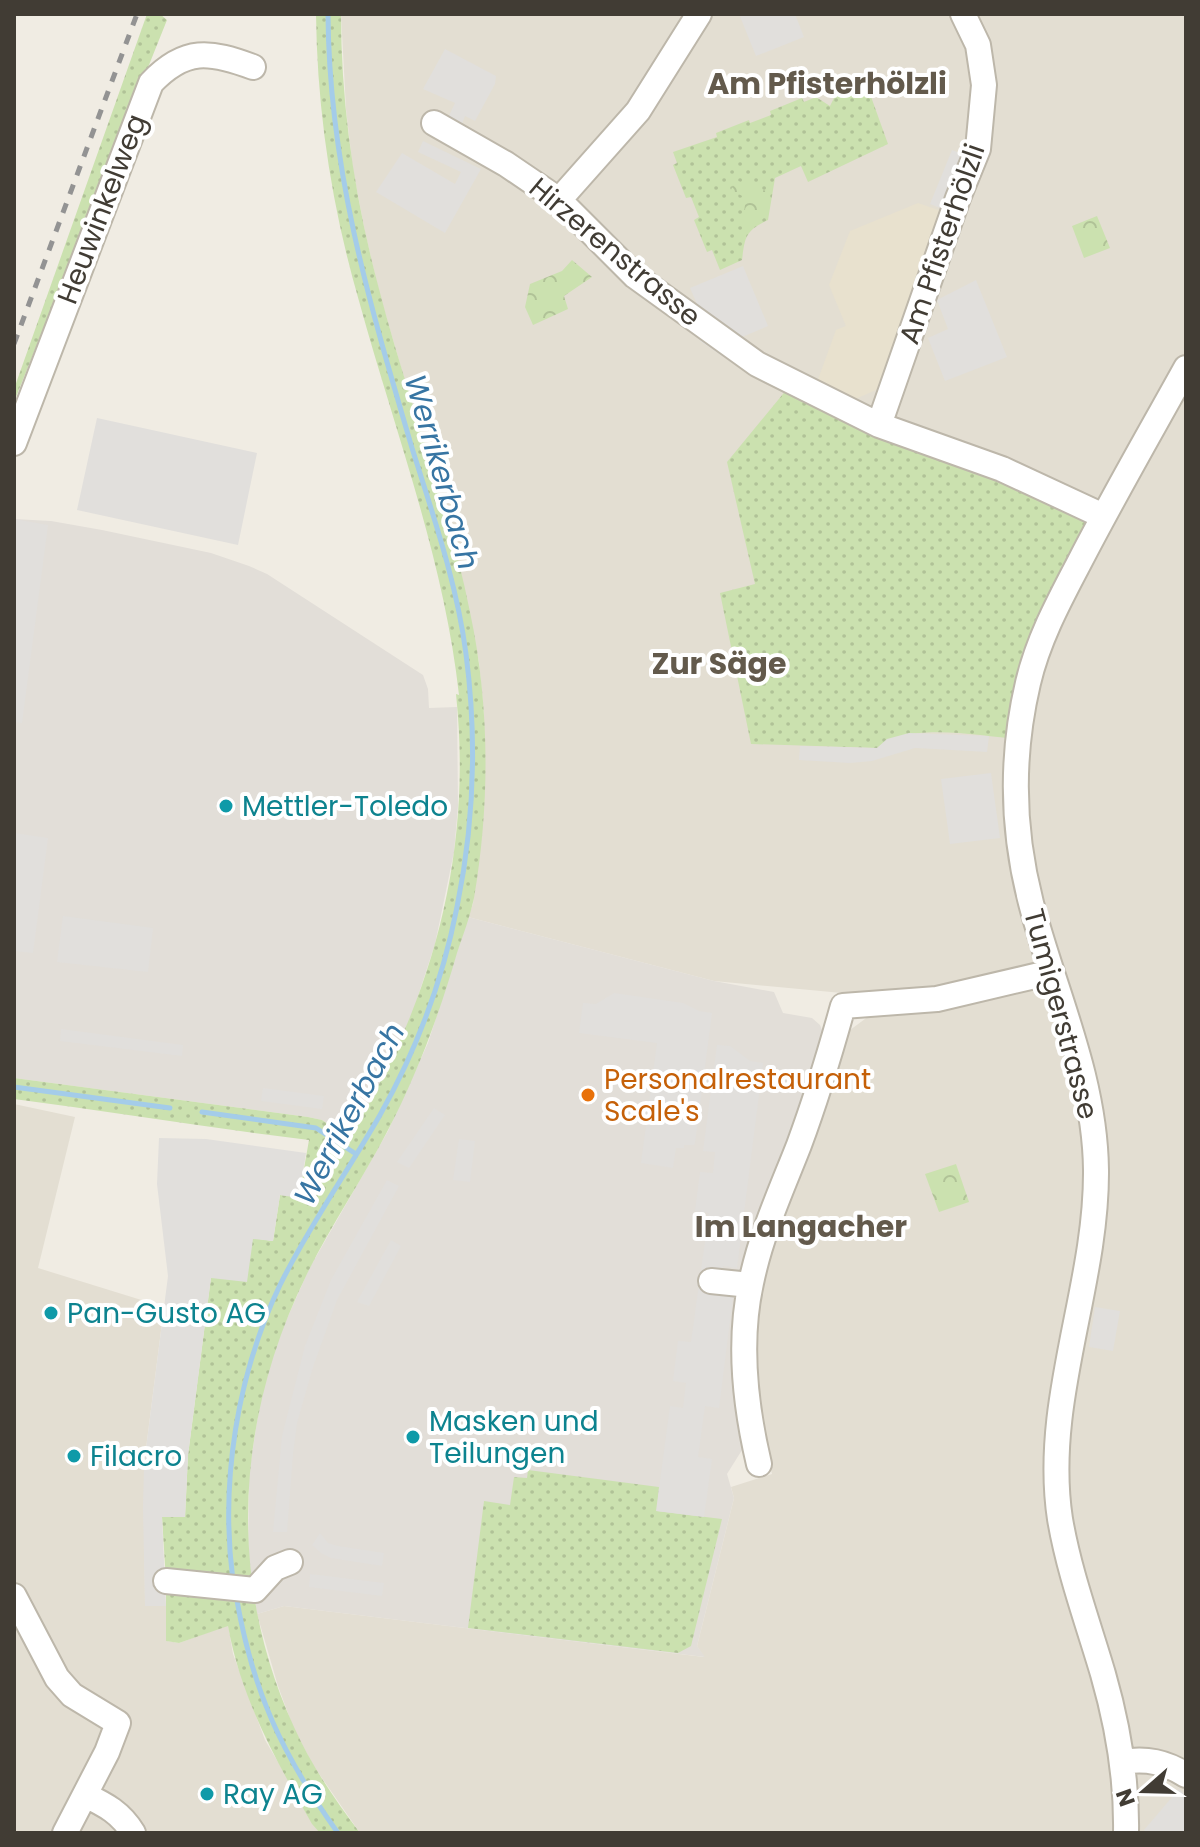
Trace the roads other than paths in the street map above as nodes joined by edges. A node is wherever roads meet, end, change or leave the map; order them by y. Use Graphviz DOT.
graph roads {
  1 [pos="699,14"];
  2 [pos="963,14"];
  3 [pos="253,67"];
  4 [pos="434,123"];
  5 [pos="559,200"];
  6 [pos="1186,368"];
  7 [pos="879,425"];
  8 [pos="14,443"];
  9 [pos="1103,516"];
  10 [pos="1052,972"];
  11 [pos="711,1281"];
  12 [pos="750,1285"];
  13 [pos="759,1464"];
  14 [pos="290,1562"];
  15 [pos="166,1581"];
  16 [pos="14,1596"];
  17 [pos="1122,1762"];
  18 [pos="1186,1775"];
  19 [pos="85,1795"];
  20 [pos="65,1833"];
  21 [pos="133,1833"];
  22 [pos="1126,1833"];
  1 -- 5 [label="street"];
  2 -- 7 [label="street, Am Pfisterhölzli"];
  3 -- 8 [label="street, Heuwinkelweg"];
  4 -- 5 [label="street, Hirzerenstrasse"];
  5 -- 7 [label="street, Hirzerenstrasse"];
  6 -- 9 [label="street, Tumigerstrasse"];
  7 -- 9 [label="street, Hirzerenstrasse"];
  9 -- 10 [label="street, Tumigerstrasse"];
  10 -- 12 [label="street"];
  10 -- 17 [label="street, Tumigerstrasse"];
  11 -- 12 [label="street"];
  12 -- 13 [label="street"];
  14 -- 15 [label="street"];
  16 -- 19 [label="street"];
  17 -- 18 [label="street"];
  17 -- 22 [label="street, Tumigerstrasse"];
  19 -- 20 [label="street"];
  19 -- 21 [label="street"];
}
